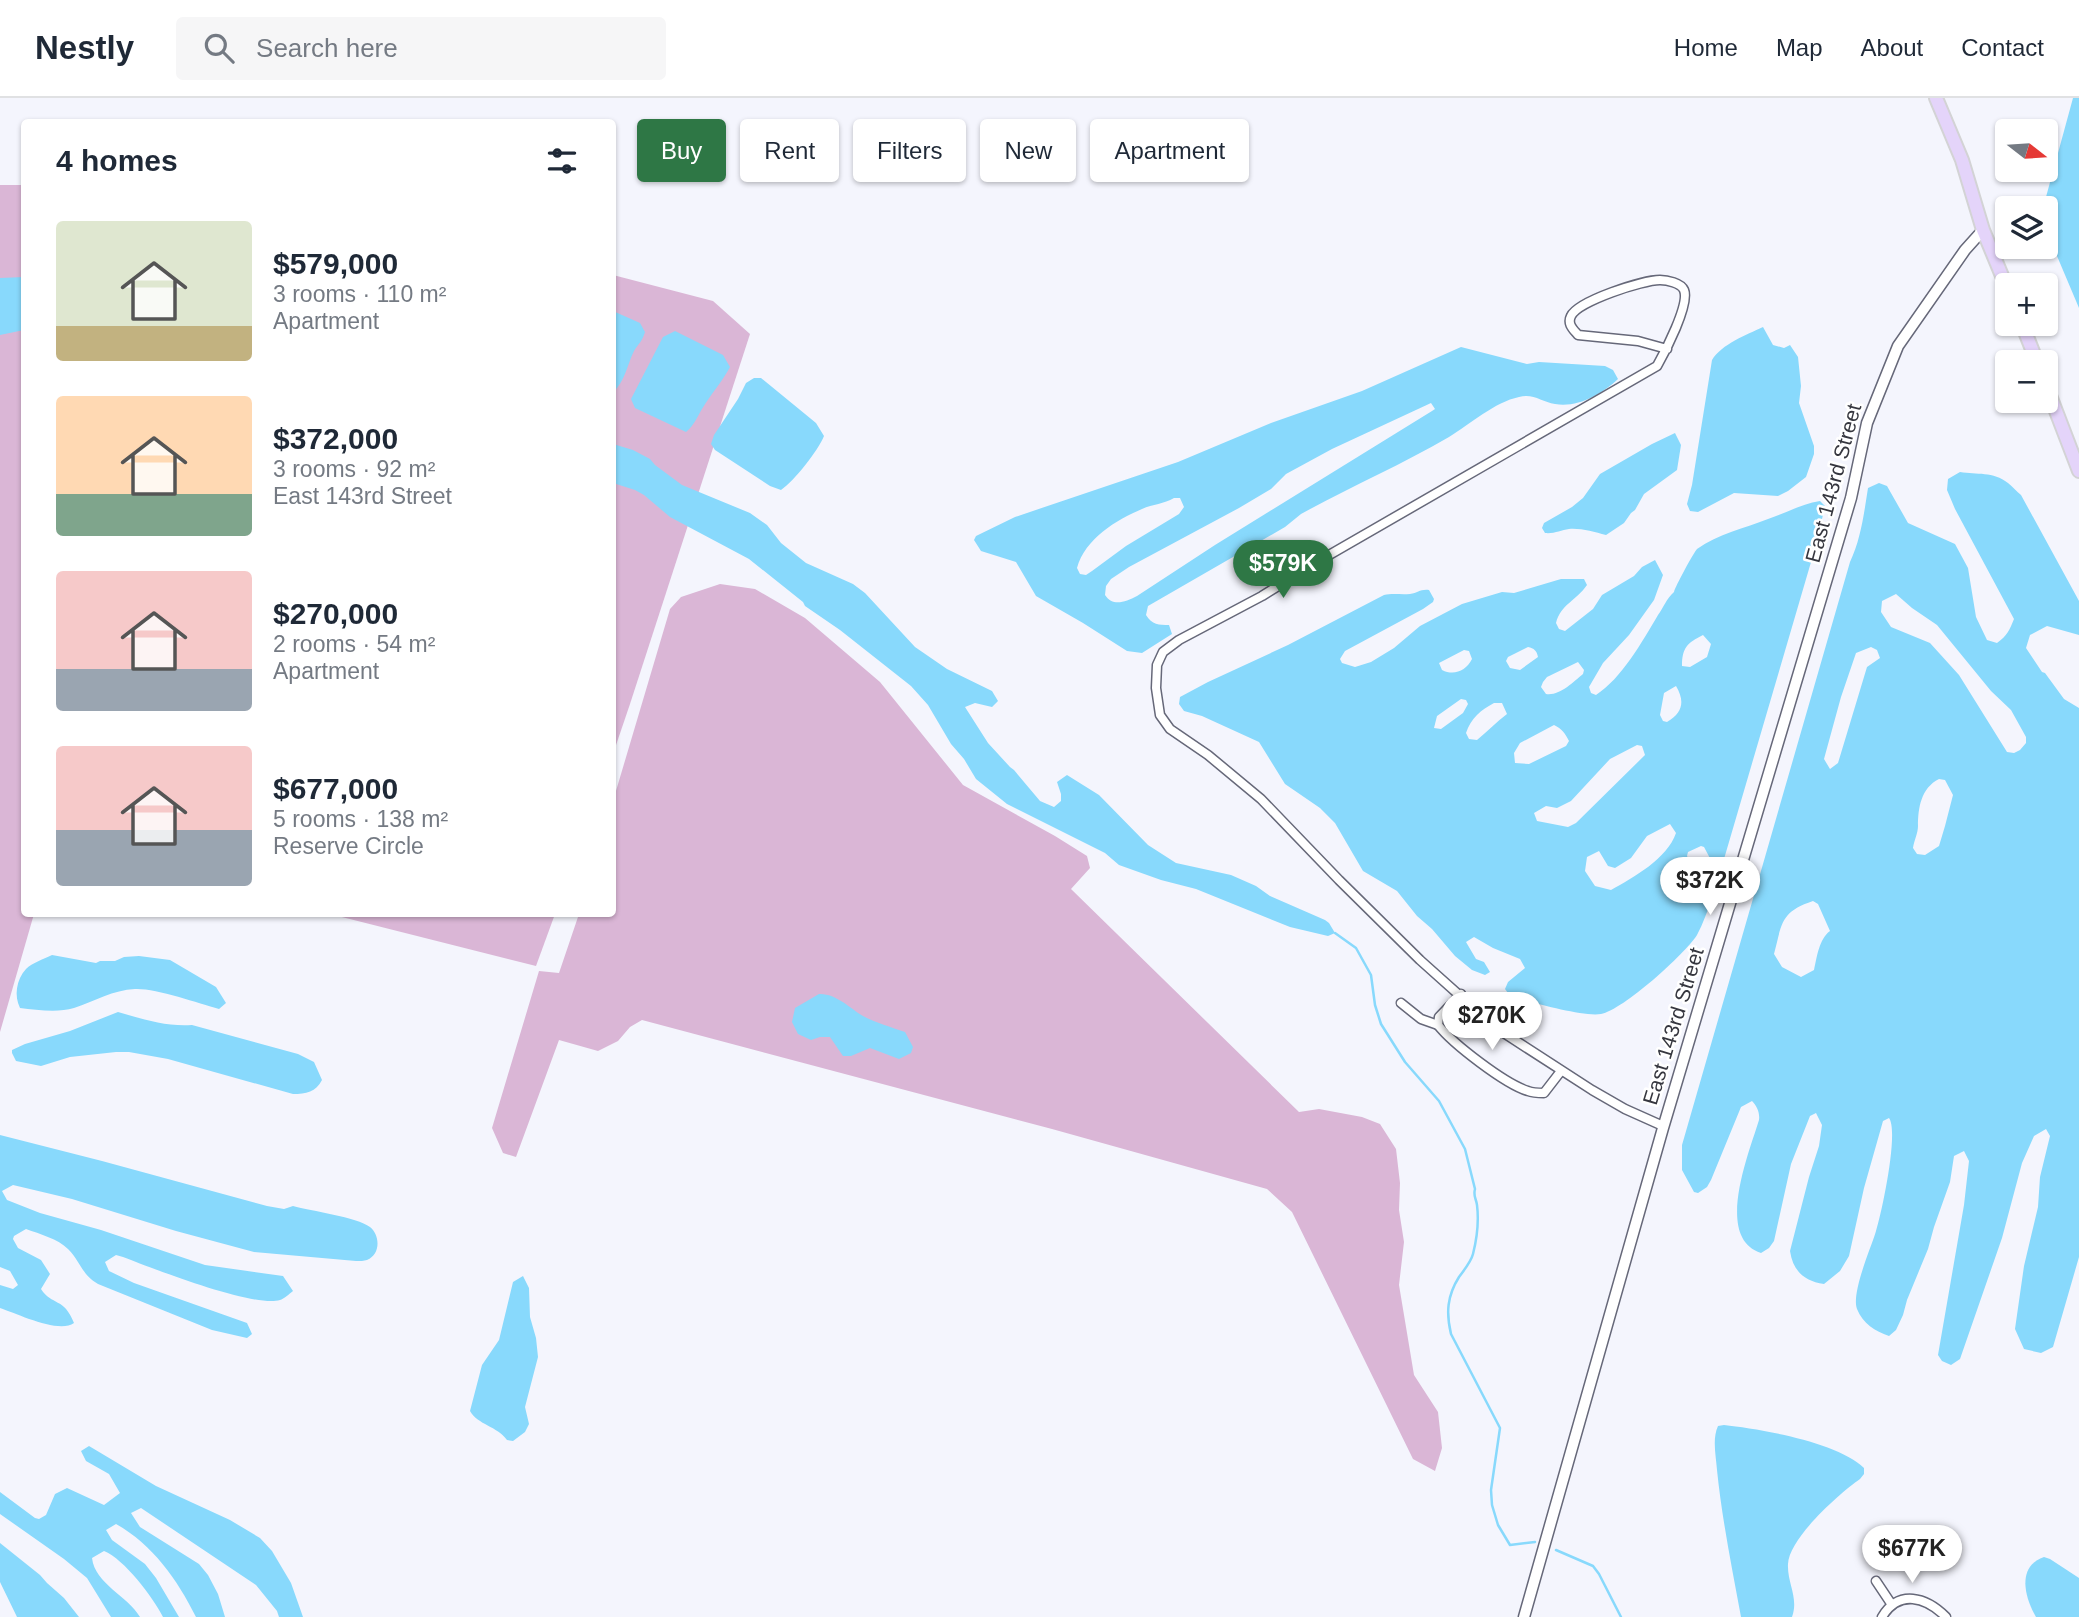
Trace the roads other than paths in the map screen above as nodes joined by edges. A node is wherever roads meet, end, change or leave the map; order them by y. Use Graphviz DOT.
graph roads {
  1 [pos="1936,98"];
  2 [pos="1983,230"];
  3 [pos="2001,273"];
  4 [pos="1667,349"];
  5 [pos="2057,413"];
  6 [pos="2079,471"];
  7 [pos="1461,994"];
  8 [pos="1401,1003"];
  9 [pos="1438,1025"];
  10 [pos="1561,1071"];
  11 [pos="1664,1126"];
  12 [pos="1876,1581"];
  13 [pos="1892,1605"];
  14 [pos="1524,1617"];
  15 [pos="1882,1617"];
  16 [pos="1946,1617"];
  1 -- 2 [label="main road"];
  2 -- 3 [label="main road"];
  2 -- 11 [label="street, East 143rd Street"];
  4 -- 4 [label="street"];
  4 -- 7 [label="street"];
  5 -- 6 [label="main road"];
  7 -- 9 [label="street"];
  7 -- 10 [label="street"];
  8 -- 9 [label="street"];
  9 -- 10 [label="street"];
  10 -- 11 [label="street"];
  11 -- 14 [label="street, East 143rd Street"];
  12 -- 13 [label="street"];
  13 -- 15 [label="street"];
  13 -- 16 [label="street"];
}
